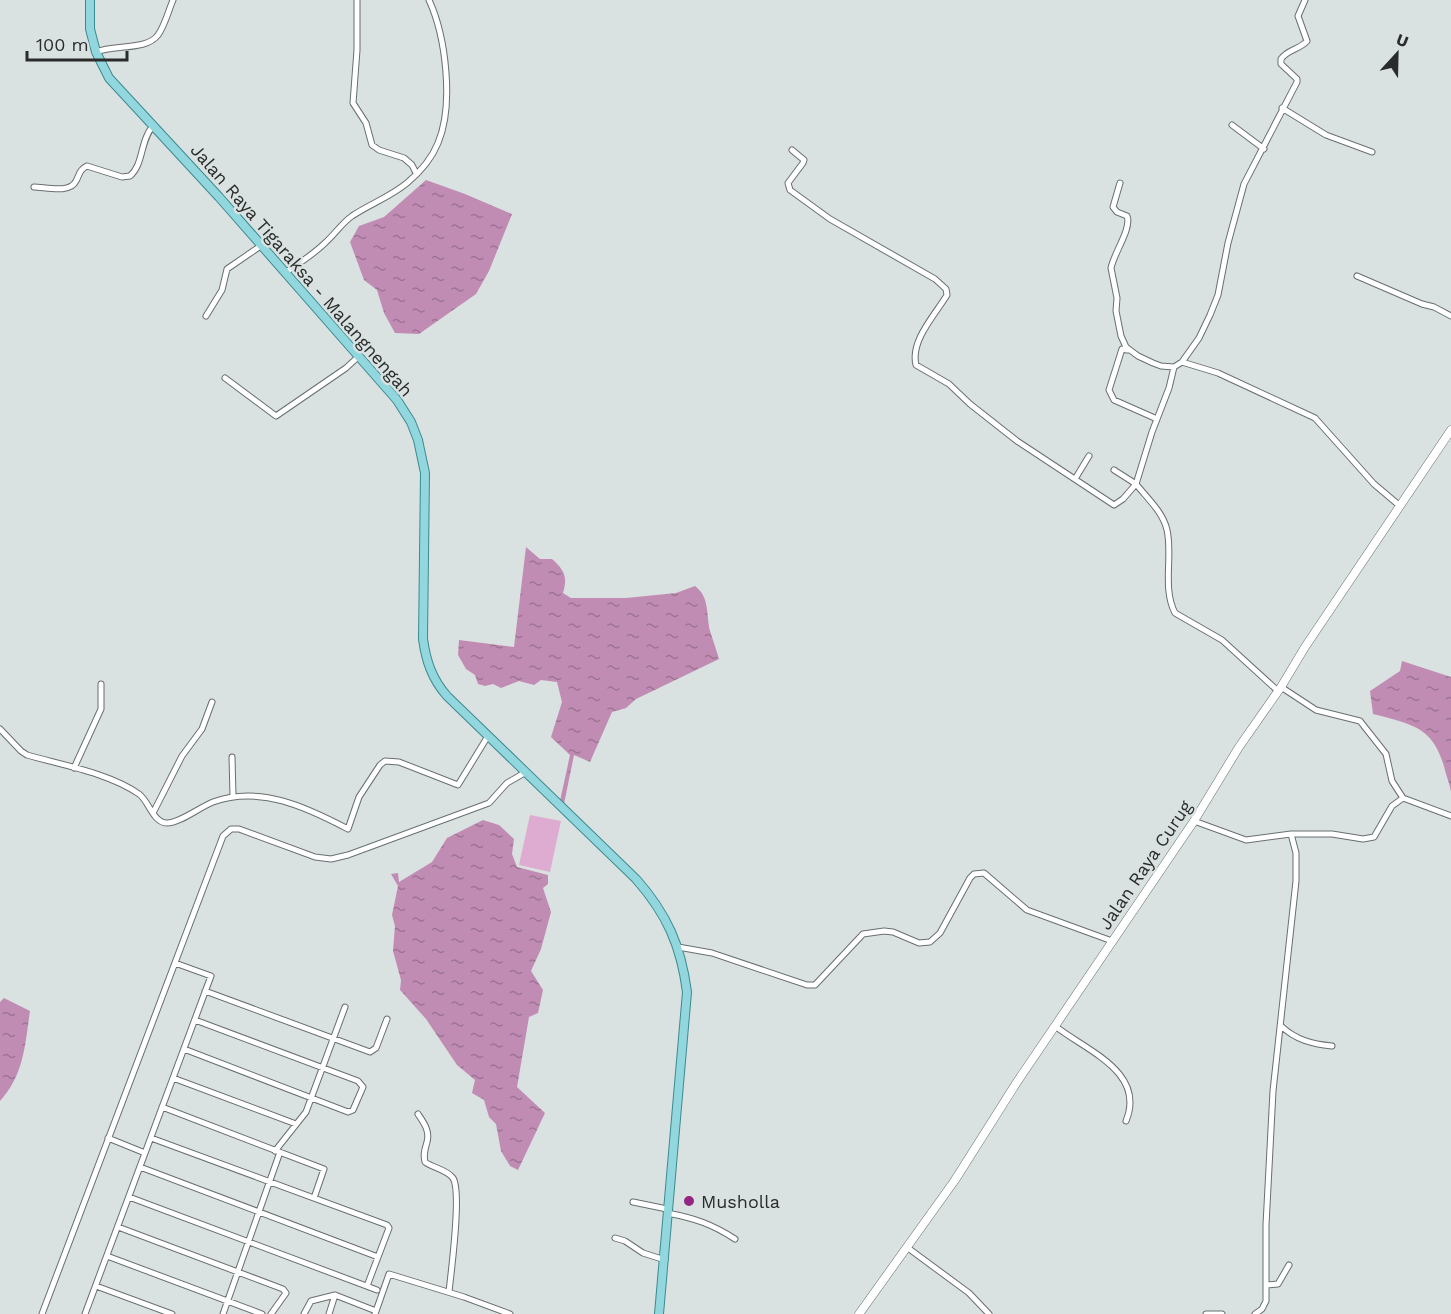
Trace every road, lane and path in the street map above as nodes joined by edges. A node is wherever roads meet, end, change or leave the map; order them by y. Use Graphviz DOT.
graph roads {
  1 [pos="90,0"];
  2 [pos="173,0"];
  3 [pos="357,0"];
  4 [pos="429,0"];
  5 [pos="1305,0"];
  6 [pos="96,52"];
  7 [pos="1282,108"];
  8 [pos="1232,125"];
  9 [pos="153,126"];
  10 [pos="1264,149"];
  11 [pos="792,150"];
  12 [pos="1372,152"];
  13 [pos="416,173"];
  14 [pos="1120,183"];
  15 [pos="34,187"];
  16 [pos="262,245"];
  17 [pos="286,272"];
  18 [pos="1357,276"];
  19 [pos="206,316"];
  20 [pos="1451,316"];
  21 [pos="1127,350"];
  22 [pos="360,356"];
  23 [pos="1182,362"];
  24 [pos="1174,367"];
  25 [pos="225,378"];
  26 [pos="1157,419"];
  27 [pos="1451,430"];
  28 [pos="1089,456"];
  29 [pos="1114,470"];
  30 [pos="1075,479"];
  31 [pos="1136,484"];
  32 [pos="1400,506"];
  33 [pos="101,684"];
  34 [pos="1279,689"];
  35 [pos="212,702"];
  36 [pos="0,729"];
  37 [pos="488,736"];
  38 [pos="232,757"];
  39 [pos="74,768"];
  40 [pos="526,772"];
  41 [pos="233,796"];
  42 [pos="1403,798"];
  43 [pos="153,813"];
  44 [pos="1451,816"];
  45 [pos="1194,821"];
  46 [pos="1291,834"];
  47 [pos="1112,941"];
  48 [pos="678,947"];
  49 [pos="175,963"];
  50 [pos="205,991"];
  51 [pos="345,1007"];
  52 [pos="387,1019"];
  53 [pos="195,1020"];
  54 [pos="1054,1026"];
  55 [pos="1281,1026"];
  56 [pos="334,1037"];
  57 [pos="1332,1046"];
  58 [pos="184,1049"];
  59 [pos="322,1068"];
  60 [pos="173,1078"];
  61 [pos="311,1097"];
  62 [pos="162,1107"];
  63 [pos="418,1114"];
  64 [pos="1126,1121"];
  65 [pos="296,1124"];
  66 [pos="108,1138"];
  67 [pos="151,1138"];
  68 [pos="278,1152"];
  69 [pos="145,1153"];
  70 [pos="140,1167"];
  71 [pos="269,1181"];
  72 [pos="129,1197"];
  73 [pos="314,1198"];
  74 [pos="633,1202"];
  75 [pos="667,1211"];
  76 [pos="258,1212"];
  77 [pos="117,1227"];
  78 [pos="615,1238"];
  79 [pos="735,1239"];
  80 [pos="248,1242"];
  81 [pos="908,1248"];
  82 [pos="107,1257"];
  83 [pos="378,1257"];
  84 [pos="665,1260"];
  85 [pos="1289,1264"];
  86 [pos="238,1272"];
  87 [pos="1268,1285"];
  88 [pos="96,1286"];
  89 [pos="367,1286"];
  90 [pos="377,1290"];
  91 [pos="449,1292"];
  92 [pos="335,1295"];
  93 [pos="228,1301"];
  94 [pos="376,1312"];
  95 [pos="42,1314"];
  96 [pos="85,1314"];
  97 [pos="172,1314"];
  98 [pos="223,1314"];
  99 [pos="262,1314"];
  100 [pos="271,1314"];
  101 [pos="304,1314"];
  102 [pos="329,1314"];
  103 [pos="510,1314"];
  104 [pos="659,1314"];
  105 [pos="859,1314"];
  106 [pos="989,1314"];
  107 [pos="1206,1314"];
  108 [pos="1222,1314"];
  109 [pos="1255,1314"];
  1 -- 6 [label="main road, Jalan Raya Tigaraksa - Malangnengah"];
  2 -- 6 [label="street"];
  3 -- 13 [label="street"];
  4 -- 13 [label="street"];
  5 -- 7 [label="street"];
  6 -- 9 [label="main road, Jalan Raya Tigaraksa - Malangnengah"];
  7 -- 10 [label="street"];
  7 -- 12 [label="street"];
  8 -- 10 [label="street"];
  9 -- 15 [label="street"];
  9 -- 16 [label="main road, Jalan Raya Tigaraksa - Malangnengah"];
  10 -- 23 [label="street"];
  11 -- 30 [label="street"];
  13 -- 17 [label="street"];
  14 -- 21 [label="street"];
  16 -- 17 [label="main road, Jalan Raya Tigaraksa - Malangnengah"];
  16 -- 19 [label="street"];
  17 -- 22 [label="main road, Jalan Raya Tigaraksa - Malangnengah"];
  18 -- 20 [label="street"];
  21 -- 24 [label="street"];
  21 -- 26 [label="street"];
  22 -- 25 [label="street"];
  22 -- 37 [label="main road, Jalan Raya Tigaraksa - Malangnengah"];
  23 -- 24 [label="street"];
  23 -- 32 [label="street"];
  24 -- 26 [label="street"];
  26 -- 31 [label="street"];
  27 -- 32 [label="street, Jalan Raya Curug"];
  28 -- 30 [label="street"];
  29 -- 31 [label="street"];
  30 -- 31 [label="street"];
  31 -- 34 [label="street"];
  32 -- 34 [label="street, Jalan Raya Curug"];
  33 -- 39 [label="street"];
  34 -- 42 [label="street"];
  34 -- 45 [label="street, Jalan Raya Curug"];
  35 -- 43 [label="street"];
  36 -- 39 [label="street"];
  37 -- 40 [label="main road, Jalan Raya Tigaraksa - Malangnengah"];
  37 -- 41 [label="street"];
  38 -- 41 [label="street"];
  39 -- 43 [label="street"];
  40 -- 48 [label="main road, Jalan Raya Tigaraksa - Malangnengah"];
  40 -- 49 [label="street"];
  41 -- 43 [label="street"];
  42 -- 44 [label="street"];
  42 -- 46 [label="street"];
  45 -- 46 [label="street"];
  45 -- 47 [label="street, Jalan Raya Curug"];
  46 -- 55 [label="street"];
  47 -- 48 [label="street"];
  47 -- 54 [label="street, Jalan Raya Curug"];
  48 -- 75 [label="main road, Jalan Raya Tigaraksa - Malangnengah"];
  49 -- 50 [label="street"];
  49 -- 66 [label="street"];
  50 -- 53 [label="street"];
  50 -- 56 [label="street"];
  51 -- 56 [label="street"];
  52 -- 56 [label="street"];
  53 -- 58 [label="street"];
  53 -- 59 [label="street"];
  54 -- 64 [label="street"];
  54 -- 81 [label="street, Jalan Raya Curug"];
  55 -- 57 [label="street"];
  55 -- 87 [label="street"];
  56 -- 59 [label="street"];
  58 -- 60 [label="street"];
  58 -- 61 [label="street"];
  59 -- 61 [label="street"];
  59 -- 61 [label="street"];
  60 -- 62 [label="street"];
  60 -- 65 [label="street"];
  61 -- 65 [label="street"];
  62 -- 67 [label="street"];
  62 -- 68 [label="street"];
  63 -- 91 [label="street"];
  65 -- 68 [label="street"];
  66 -- 69 [label="street"];
  66 -- 95 [label="street"];
  67 -- 69 [label="street"];
  67 -- 71 [label="street"];
  68 -- 71 [label="street"];
  68 -- 73 [label="street"];
  69 -- 70 [label="street"];
  70 -- 72 [label="street"];
  70 -- 76 [label="street"];
  71 -- 73 [label="street"];
  71 -- 76 [label="street"];
  72 -- 77 [label="street"];
  72 -- 80 [label="street"];
  73 -- 83 [label="street"];
  74 -- 75 [label="street"];
  75 -- 79 [label="street"];
  75 -- 84 [label="main road, Jalan Raya Tigaraksa - Malangnengah"];
  76 -- 80 [label="street"];
  76 -- 83 [label="street"];
  77 -- 82 [label="street"];
  77 -- 86 [label="street"];
  78 -- 84 [label="street"];
  80 -- 86 [label="street"];
  80 -- 89 [label="street"];
  81 -- 105 [label="street, Jalan Raya Curug"];
  81 -- 106 [label="street"];
  82 -- 88 [label="street"];
  82 -- 93 [label="street"];
  83 -- 89 [label="street"];
  84 -- 104 [label="main road, Jalan Raya Tigaraksa - Malangnengah"];
  85 -- 87 [label="street"];
  86 -- 93 [label="street"];
  86 -- 100 [label="street"];
  87 -- 109 [label="street"];
  88 -- 96 [label="street"];
  88 -- 97 [label="street"];
  89 -- 90 [label="street"];
  91 -- 94 [label="street"];
  91 -- 103 [label="street"];
  92 -- 94 [label="street"];
  92 -- 101 [label="street"];
  92 -- 102 [label="street"];
  93 -- 98 [label="street"];
  93 -- 99 [label="street"];
  107 -- 108 [label="street"];
}
